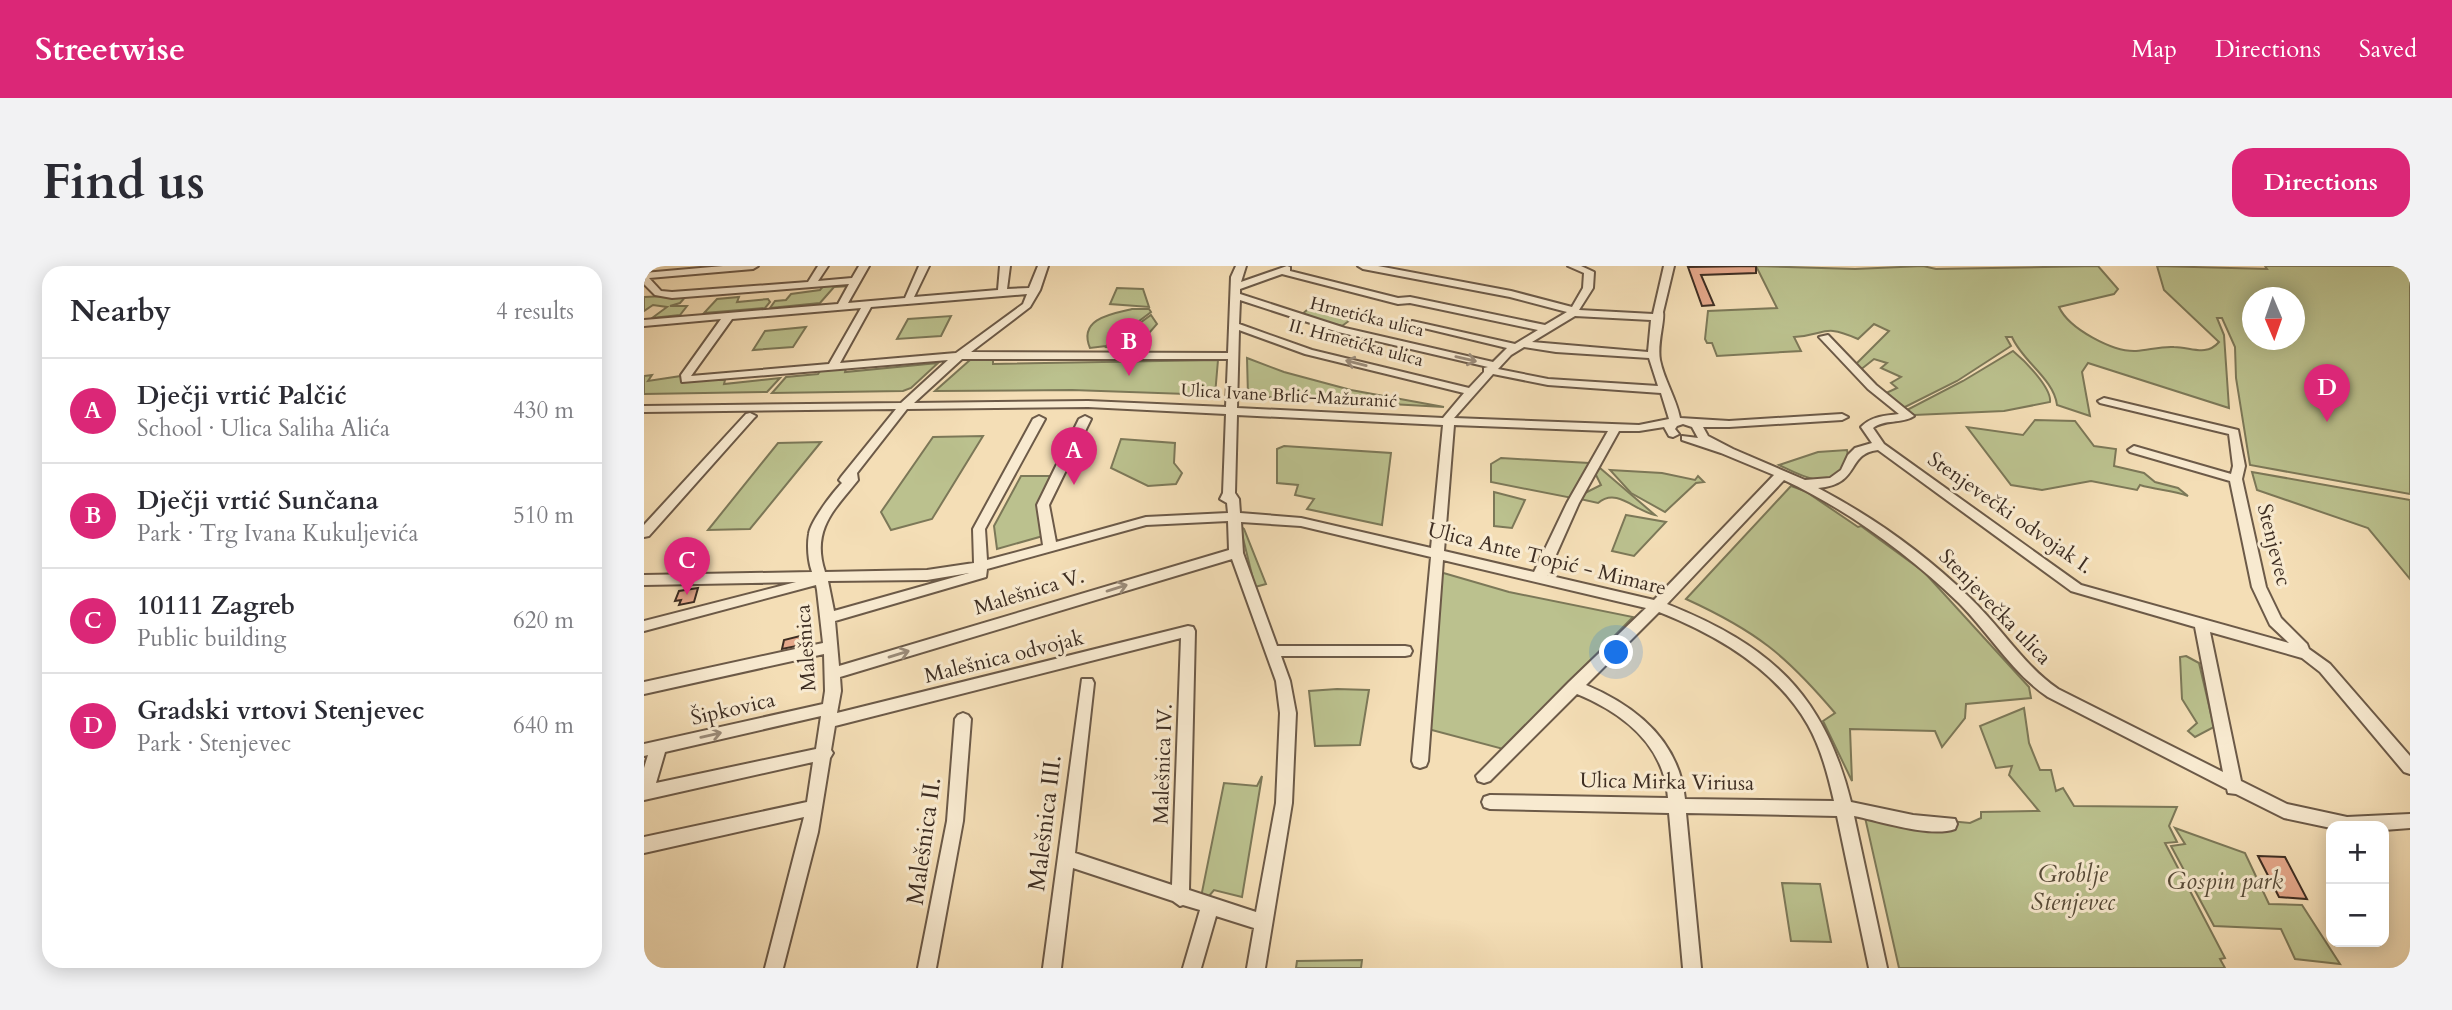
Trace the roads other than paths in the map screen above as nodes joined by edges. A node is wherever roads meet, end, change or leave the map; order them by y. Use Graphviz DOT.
graph roads {
  1 [pos="753,266"];
  2 [pos="823,266"];
  3 [pos="863,266"];
  4 [pos="923,266"];
  5 [pos="1005,266"];
  6 [pos="1043,266"];
  7 [pos="1241,266"];
  8 [pos="1296,266"];
  9 [pos="1363,266"];
  10 [pos="1429,266"];
  11 [pos="1573,266"];
  12 [pos="1669,266"];
  13 [pos="1281,271"];
  14 [pos="644,278"];
  15 [pos="1419,278"];
  16 [pos="856,281"];
  17 [pos="1440,281"];
  18 [pos="811,284"];
  19 [pos="1035,290"];
  20 [pos="1235,291"];
  21 [pos="1002,293"];
  22 [pos="1410,300"];
  23 [pos="908,301"];
  24 [pos="868,304"];
  25 [pos="841,307"];
  26 [pos="1574,312"];
  27 [pos="730,316"];
  28 [pos="1659,317"];
  29 [pos="644,323"];
  30 [pos="1412,324"];
  31 [pos="1234,325"];
  32 [pos="1548,329"];
  33 [pos="1824,337"];
  34 [pos="1519,345"];
  35 [pos="1654,355"];
  36 [pos="960,356"];
  37 [pos="1233,356"];
  38 [pos="1491,367"];
  39 [pos="832,368"];
  40 [pos="1665,390"];
  41 [pos="1470,391"];
  42 [pos="2104,401"];
  43 [pos="905,405"];
  44 [pos="1673,407"];
  45 [pos="644,409"];
  46 [pos="1233,410"];
  47 [pos="750,416"];
  48 [pos="1842,417"];
  49 [pos="1039,419"];
  50 [pos="1085,419"];
  51 [pos="1448,421"];
  52 [pos="1695,427"];
  53 [pos="1615,428"];
  54 [pos="1673,428"];
  55 [pos="1686,438"];
  56 [pos="1880,446"];
  57 [pos="2134,450"];
  58 [pos="1728,451"];
  59 [pos="1782,474"];
  60 [pos="2236,479"];
  61 [pos="1806,484"];
  62 [pos="1230,517"];
  63 [pos="644,533"];
  64 [pos="1049,546"];
  65 [pos="1236,548"];
  66 [pos="1436,553"];
  67 [pos="983,566"];
  68 [pos="1539,577"];
  69 [pos="820,578"];
  70 [pos="644,580"];
  71 [pos="1657,606"];
  72 [pos="828,618"];
  73 [pos="2202,625"];
  74 [pos="644,626"];
  75 [pos="1188,631"];
  76 [pos="831,647"];
  77 [pos="1272,651"];
  78 [pos="1405,651"];
  79 [pos="2307,654"];
  80 [pos="834,673"];
  81 [pos="1087,684"];
  82 [pos="1574,686"];
  83 [pos="644,688"];
  84 [pos="830,715"];
  85 [pos="963,719"];
  86 [pos="652,749"];
  87 [pos="825,752"];
  88 [pos="1420,761"];
  89 [pos="2410,768"];
  90 [pos="1484,776"];
  91 [pos="2234,788"];
  92 [pos="644,792"];
  93 [pos="1490,802"];
  94 [pos="1678,805"];
  95 [pos="815,807"];
  96 [pos="1843,809"];
  97 [pos="2410,821"];
  98 [pos="1949,824"];
  99 [pos="644,845"];
  100 [pos="1065,858"];
  101 [pos="1180,898"];
  102 [pos="1210,906"];
  103 [pos="1264,923"];
  104 [pos="774,968"];
  105 [pos="927,968"];
  106 [pos="1052,968"];
  107 [pos="1192,968"];
  108 [pos="1256,968"];
  109 [pos="1692,968"];
  110 [pos="1878,968"];
  1 -- 14 [label="street"];
  2 -- 18 [label="street"];
  3 -- 16 [label="street"];
  4 -- 23 [label="street"];
  5 -- 21 [label="street"];
  6 -- 19 [label="street, Malešnica"];
  7 -- 20 [label="street"];
  8 -- 13 [label="street"];
  9 -- 15 [label="street"];
  10 -- 15 [label="street"];
  11 -- 26 [label="street"];
  12 -- 28 [label="street, Stenjevečka ulica"];
  13 -- 20 [label="street"];
  13 -- 22 [label="street"];
  14 -- 18 [label="street"];
  15 -- 17 [label="street"];
  16 -- 18 [label="street"];
  16 -- 25 [label="street"];
  17 -- 22 [label="street"];
  17 -- 26 [label="street"];
  19 -- 21 [label="street"];
  19 -- 36 [label="street, Malešnica"];
  20 -- 31 [label="street"];
  20 -- 38 [label="street, Hrnetićka ulica, one-way"];
  21 -- 23 [label="street"];
  22 -- 32 [label="street"];
  23 -- 24 [label="street"];
  24 -- 25 [label="street"];
  24 -- 39 [label="street"];
  25 -- 27 [label="street"];
  26 -- 28 [label="street"];
  26 -- 32 [label="street"];
  27 -- 29 [label="street"];
  27 -- 39 [label="street"];
  28 -- 35 [label="street, Stenjevečka ulica"];
  30 -- 34 [label="street"];
  31 -- 37 [label="street"];
  41 -- 31 [label="street, II. Hrnetićka ulica, one-way"];
  32 -- 34 [label="street"];
  33 -- 56 [label="street, Stenjevečki odvojak I."];
  34 -- 35 [label="street"];
  34 -- 38 [label="street"];
  35 -- 40 [label="street, Stenjevečka ulica"];
  36 -- 37 [label="street"];
  36 -- 39 [label="street"];
  36 -- 43 [label="street, Malešnica"];
  37 -- 46 [label="street"];
  38 -- 40 [label="street, Hrnetićka ulica"];
  38 -- 41 [label="street"];
  40 -- 44 [label="street, Stenjevečka ulica"];
  41 -- 51 [label="street"];
  42 -- 60 [label="street, Stenjevec"];
  43 -- 45 [label="street, Ulica Ivane Brlić-Mažuranić"];
  43 -- 46 [label="street, Ulica Ivane Brlić-Mažuranić"];
  43 -- 69 [label="street, Malešnica"];
  44 -- 52 [label="street, Stenjevečka ulica"];
  44 -- 54 [label="street, Stenjevečka ulica"];
  46 -- 51 [label="street, Ulica Ivane Brlić-Mažuranić"];
  46 -- 62 [label="street"];
  47 -- 63 [label="street"];
  48 -- 52 [label="street"];
  49 -- 67 [label="street"];
  50 -- 64 [label="street"];
  51 -- 53 [label="street, Ulica Ivane Brlić-Mažuranić"];
  51 -- 66 [label="street"];
  52 -- 54 [label="street"];
  52 -- 55 [label="street"];
  52 -- 58 [label="street, Stenjevečka ulica"];
  53 -- 54 [label="street, Ulica Ivane Brlić-Mažuranić"];
  53 -- 68 [label="street"];
  54 -- 55 [label="street, Stenjevečka ulica"];
  55 -- 58 [label="street, Stenjevečka ulica"];
  56 -- 61 [label="street"];
  56 -- 73 [label="street, Stenjevečki odvojak I."];
  57 -- 60 [label="street"];
  58 -- 59 [label="street, Stenjevečka ulica"];
  59 -- 61 [label="street, Stenjevečka ulica"];
  59 -- 71 [label="street"];
  60 -- 79 [label="street, Stenjevec"];
  61 -- 91 [label="street, Stenjevečka ulica"];
  62 -- 64 [label="street, Ulica Ante Topić - Mimare"];
  62 -- 65 [label="street"];
  62 -- 66 [label="street, Ulica Ante Topić - Mimare"];
  64 -- 67 [label="street, Ulica Ante Topić - Mimare"];
  65 -- 77 [label="street"];
  80 -- 65 [label="street, Malešnica V., one-way"];
  66 -- 68 [label="street, Ulica Ante Topić - Mimare"];
  66 -- 88 [label="street"];
  67 -- 69 [label="street, Ulica Ante Topić - Mimare"];
  67 -- 72 [label="street, Ulica Ante Topić - Mimare"];
  68 -- 71 [label="street, Ulica Ante Topić - Mimare"];
  69 -- 70 [label="street, Ulica Ante Topić - Mimare"];
  69 -- 72 [label="street, Malešnica"];
  69 -- 74 [label="street"];
  71 -- 82 [label="street"];
  71 -- 96 [label="street, Ulica Ante Topić - Mimare"];
  72 -- 76 [label="street, Malešnica"];
  73 -- 79 [label="street, Stenjevečki odvojak I."];
  73 -- 91 [label="street"];
  75 -- 84 [label="street, Malešnica odvojak"];
  75 -- 101 [label="street, Malešnica IV."];
  76 -- 80 [label="street, Malešnica"];
  76 -- 83 [label="street"];
  77 -- 78 [label="street"];
  77 -- 103 [label="street"];
  79 -- 89 [label="street, Stenjevec"];
  80 -- 84 [label="street, Malešnica"];
  81 -- 100 [label="street, Malešnica III."];
  82 -- 90 [label="street"];
  82 -- 94 [label="street"];
  86 -- 84 [label="street, Šipkovica, one-way"];
  84 -- 87 [label="street, Malešnica"];
  85 -- 105 [label="street, Malešnica II."];
  86 -- 92 [label="street"];
  87 -- 92 [label="street"];
  87 -- 95 [label="street, Malešnica"];
  91 -- 97 [label="street, Stenjevečka ulica"];
  93 -- 94 [label="street, Ulica Mirka Viriusa"];
  94 -- 96 [label="street, Ulica Mirka Viriusa"];
  94 -- 109 [label="street"];
  95 -- 99 [label="street"];
  95 -- 104 [label="street, Malešnica"];
  96 -- 98 [label="street, Ulica Mirka Viriusa"];
  96 -- 110 [label="street, Ulica Ante Topić - Mimare"];
  100 -- 101 [label="street"];
  100 -- 106 [label="street, Malešnica III."];
  101 -- 102 [label="street"];
  102 -- 103 [label="street"];
  102 -- 107 [label="street"];
  103 -- 108 [label="street"];
}
